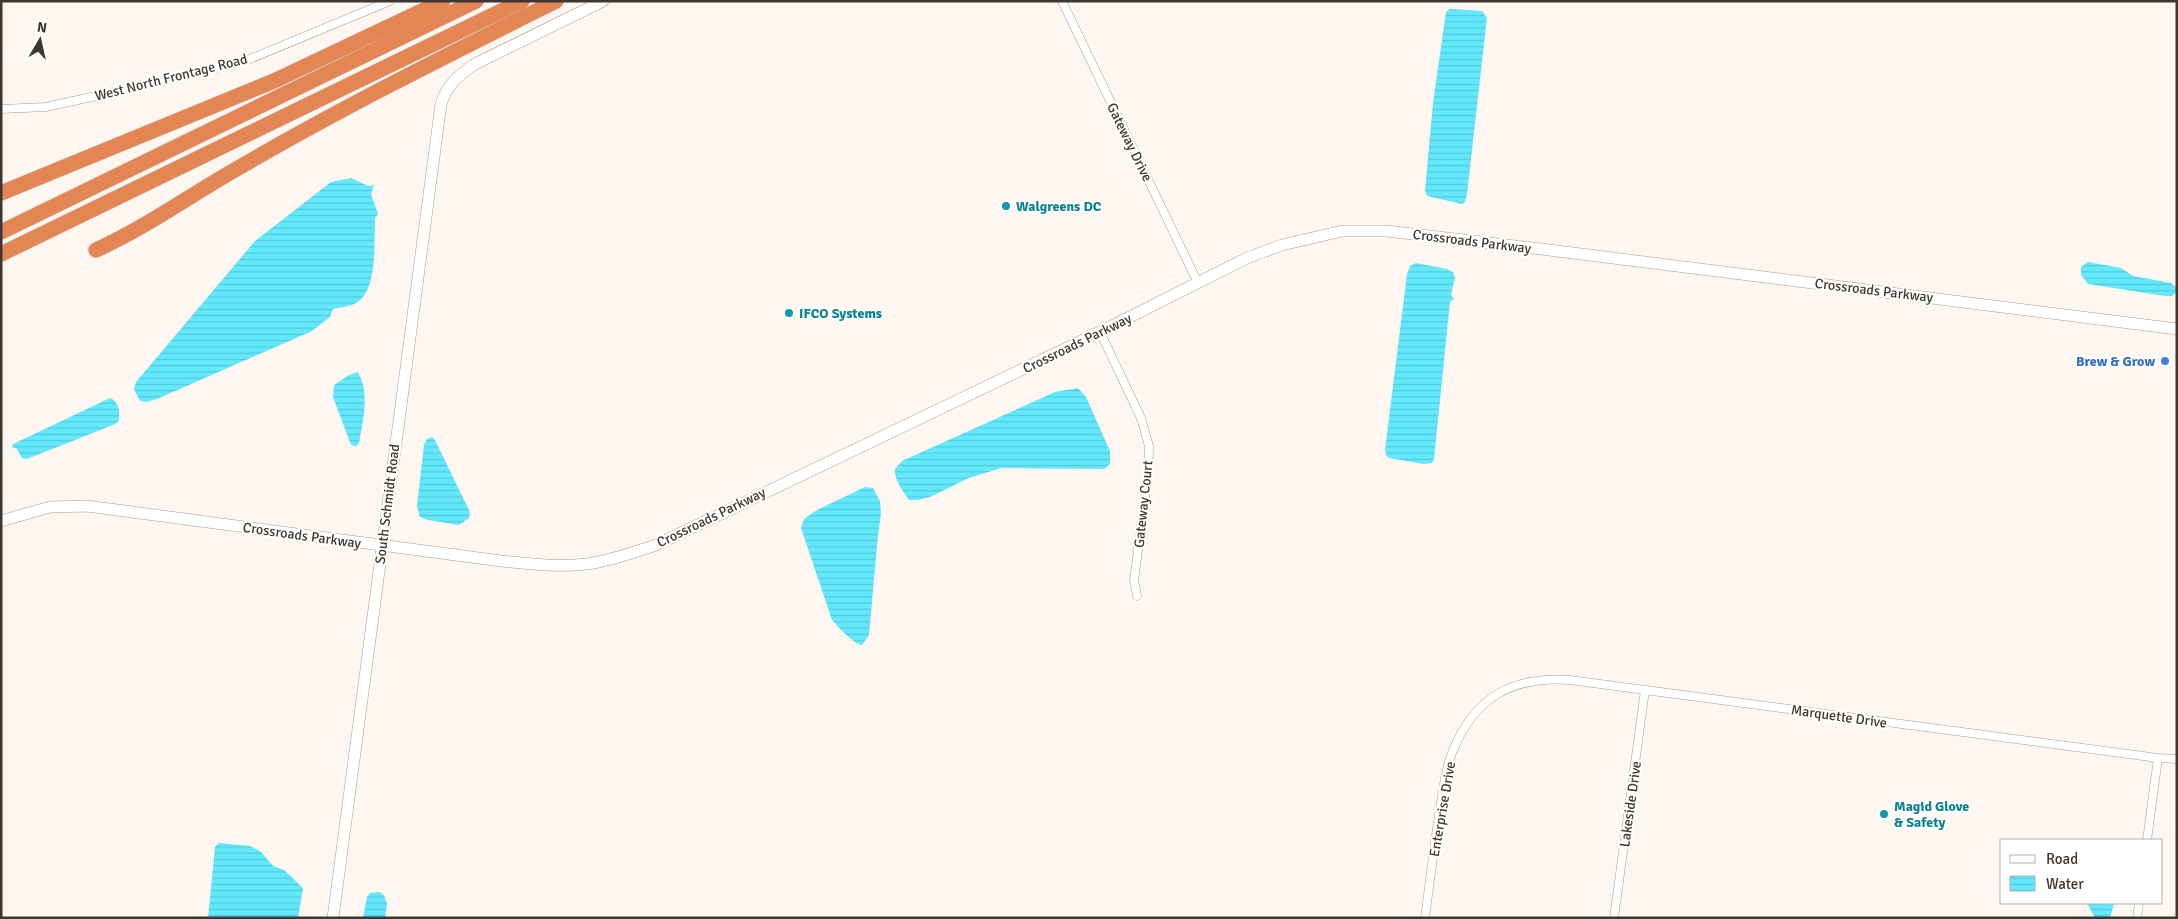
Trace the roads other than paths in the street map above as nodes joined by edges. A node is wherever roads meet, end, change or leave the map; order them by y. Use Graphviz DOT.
graph roads {
  1 [pos="390,1"];
  2 [pos="443,1"];
  3 [pos="476,1"];
  4 [pos="522,1"];
  5 [pos="556,1"];
  6 [pos="603,1"];
  7 [pos="1062,1"];
  8 [pos="1,109"];
  9 [pos="1,193"];
  10 [pos="1,232"];
  11 [pos="96,250"];
  12 [pos="1,254"];
  13 [pos="1198,283"];
  14 [pos="2177,329"];
  15 [pos="1100,332"];
  16 [pos="1,521"];
  17 [pos="382,546"];
  18 [pos="1137,596"];
  19 [pos="1503,690"];
  20 [pos="1645,690"];
  21 [pos="2158,758"];
  22 [pos="2177,759"];
  23 [pos="2147,839"];
  24 [pos="2139,904"];
  25 [pos="333,918"];
  26 [pos="1425,918"];
  27 [pos="1614,918"];
  28 [pos="2137,918"];
  1 -- 8 [label="street, West North Frontage Road"];
  2 -- 9 [label="highway"];
  3 -- 10 [label="highway"];
  4 -- 12 [label="highway"];
  5 -- 11 [label="highway"];
  6 -- 17 [label="street, South Schmidt Road"];
  7 -- 13 [label="street, Gateway Drive"];
  13 -- 14 [label="street, Crossroads Parkway"];
  13 -- 15 [label="street, Crossroads Parkway"];
  15 -- 17 [label="street, Crossroads Parkway"];
  15 -- 18 [label="street, Gateway Court"];
  16 -- 17 [label="street, Crossroads Parkway"];
  17 -- 25 [label="street, South Schmidt Road"];
  19 -- 20 [label="street, Marquette Drive"];
  19 -- 26 [label="street, Enterprise Drive"];
  20 -- 21 [label="street, Marquette Drive"];
  20 -- 27 [label="street, Lakeside Drive"];
  21 -- 22 [label="street, Marquette Drive"];
  21 -- 23 [label="street"];
  24 -- 28 [label="street"];
}
